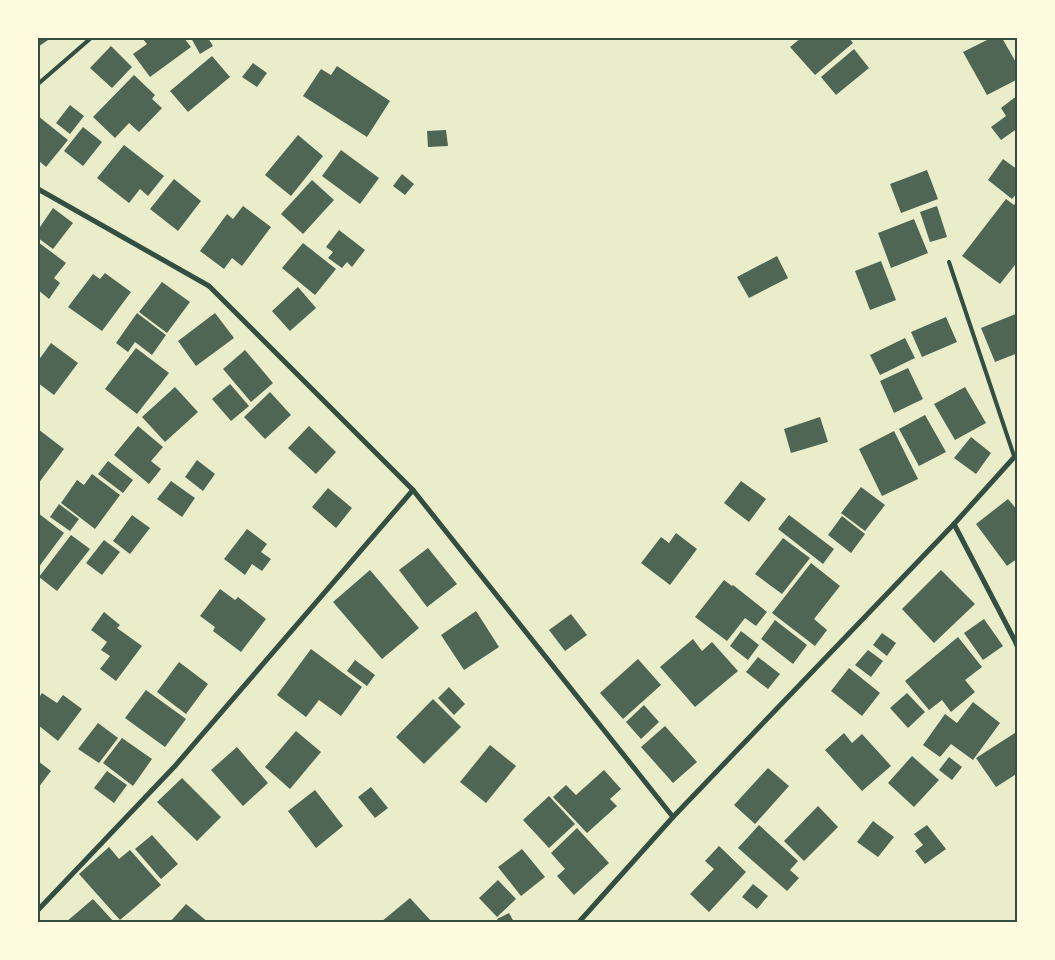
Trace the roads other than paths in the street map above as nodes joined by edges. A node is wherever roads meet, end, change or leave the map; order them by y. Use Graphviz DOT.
graph roads {
  1 [pos="91,38"];
  2 [pos="38,84"];
  3 [pos="38,189"];
  4 [pos="949,262"];
  5 [pos="1016,454"];
  6 [pos="414,490"];
  7 [pos="954,524"];
  8 [pos="1018,648"];
  9 [pos="673,817"];
  10 [pos="38,910"];
  11 [pos="579,922"];
  1 -- 2 [label="lane"];
  3 -- 6 [label="street"];
  4 -- 5 [label="lane"];
  5 -- 7 [label="street"];
  6 -- 9 [label="street"];
  6 -- 10 [label="street"];
  7 -- 8 [label="street"];
  7 -- 9 [label="street"];
  9 -- 11 [label="street"];
}
